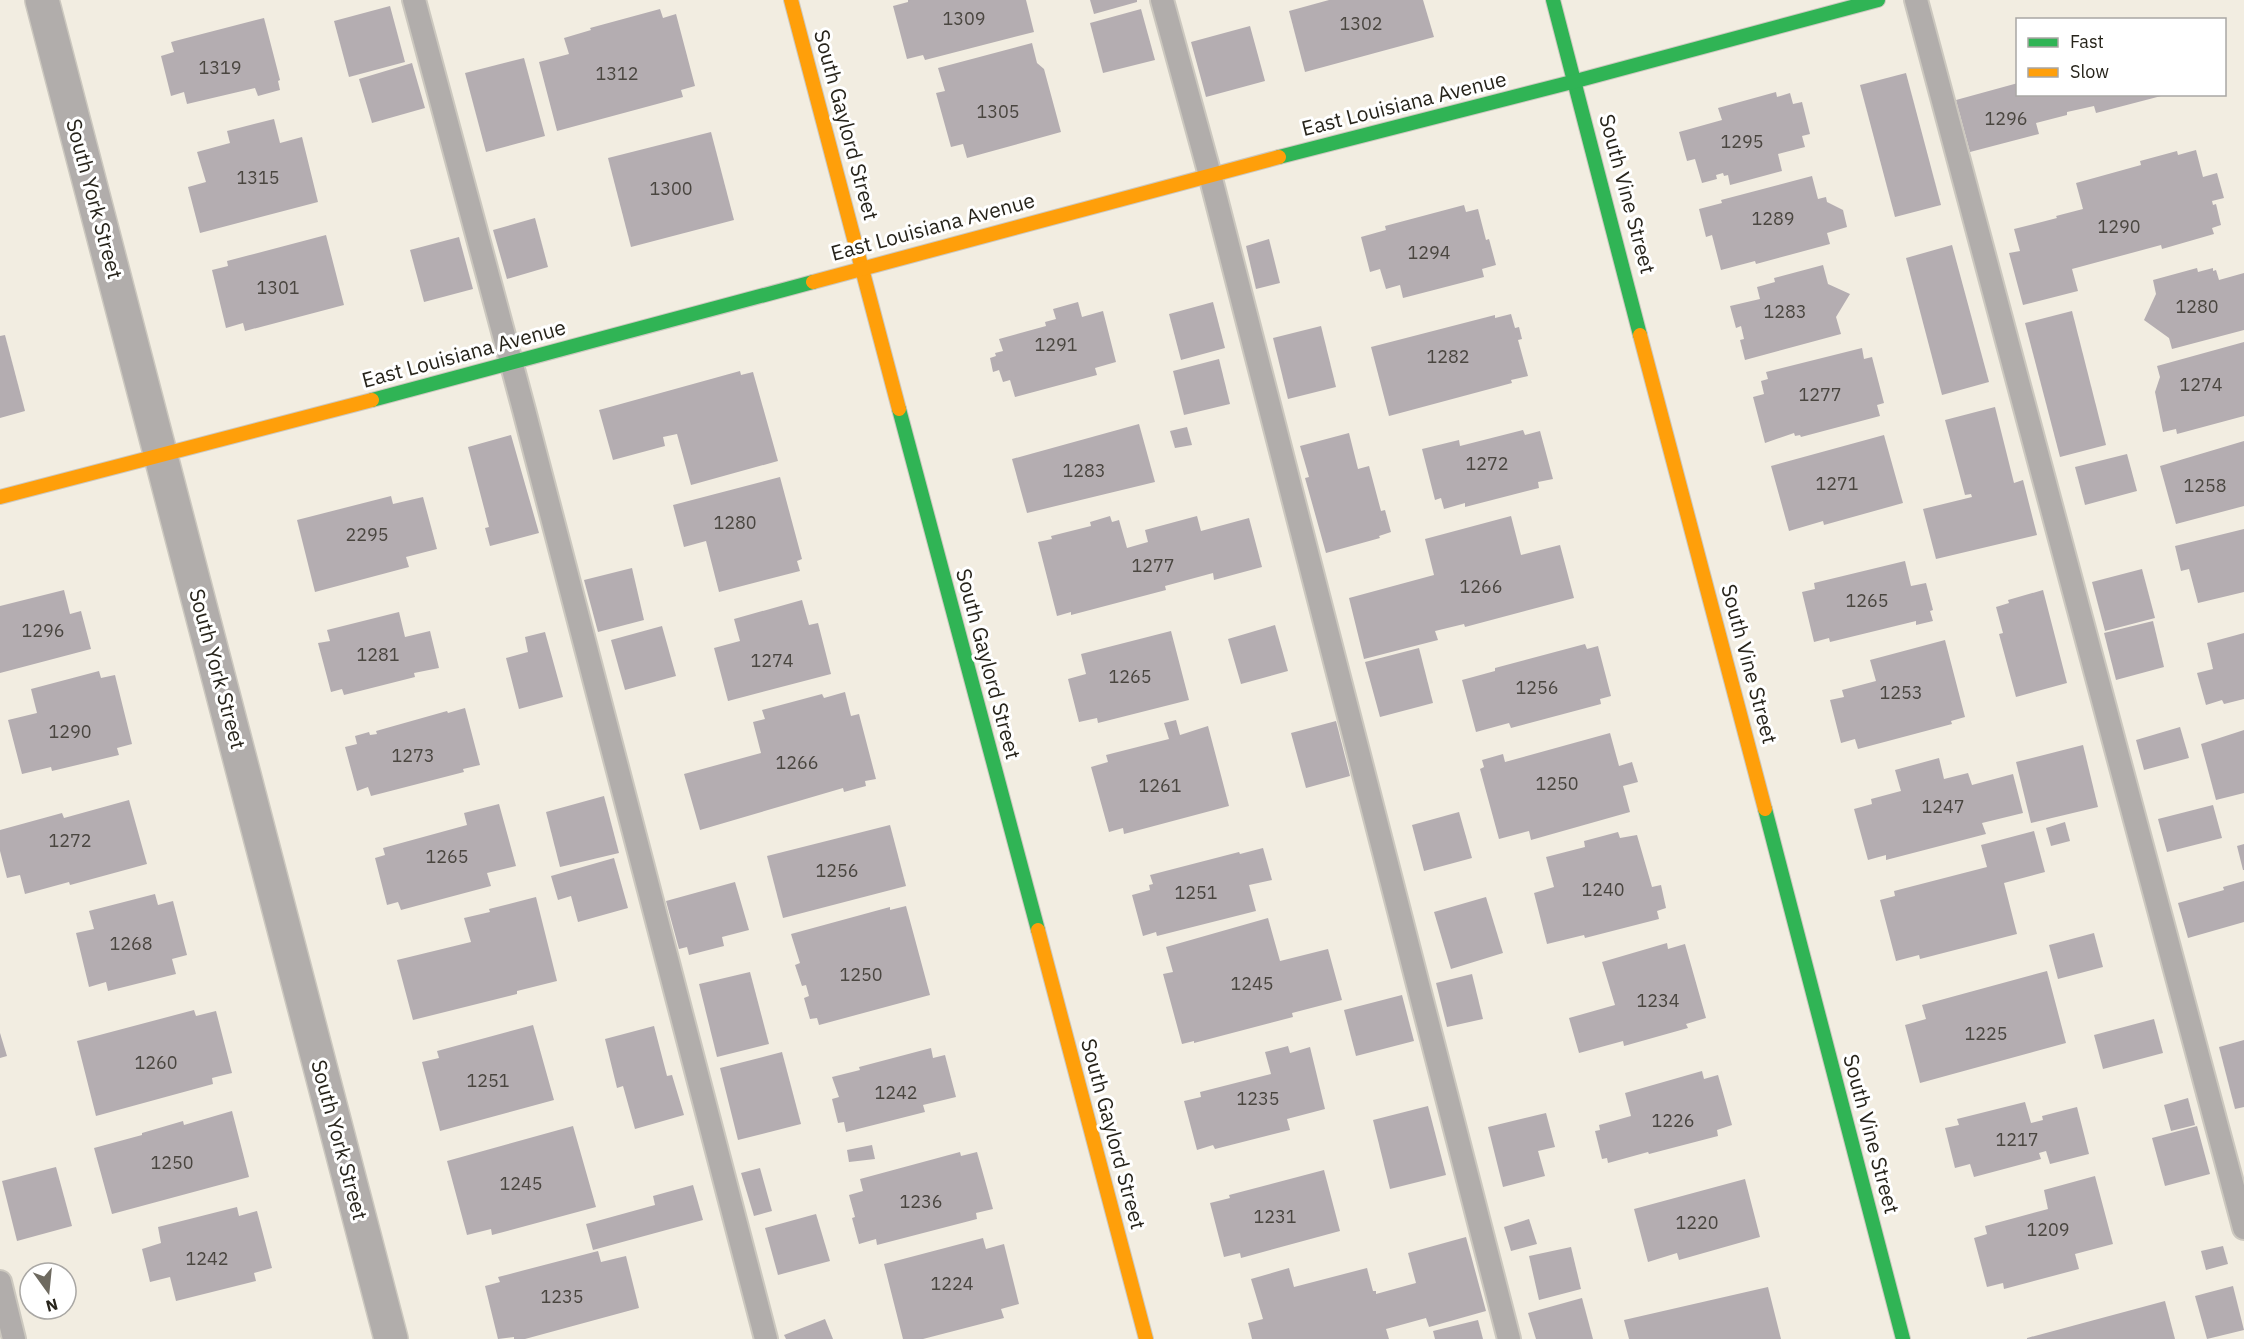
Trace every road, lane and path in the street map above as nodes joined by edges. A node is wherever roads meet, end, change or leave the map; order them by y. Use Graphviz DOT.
graph roads {
  1 [pos="42,0"];
  2 [pos="414,0"];
  3 [pos="791,0"];
  4 [pos="1162,0"];
  5 [pos="1553,0"];
  6 [pos="1878,0"];
  7 [pos="1916,0"];
  8 [pos="1576,81"];
  9 [pos="1210,175"];
  10 [pos="862,268"];
  11 [pos="511,363"];
  12 [pos="161,456"];
  13 [pos="0,497"];
  14 [pos="2244,1228"];
  15 [pos="0,1282"];
  16 [pos="14,1339"];
  17 [pos="391,1339"];
  18 [pos="766,1339"];
  19 [pos="1146,1339"];
  20 [pos="1509,1339"];
  21 [pos="1903,1339"];
  1 -- 12 [label="street, South York Street"];
  2 -- 11 [label="lane"];
  3 -- 10 [label="street, South Gaylord Street"];
  4 -- 9 [label="lane"];
  5 -- 8 [label="street, South Vine Street"];
  6 -- 8 [label="street, East Louisiana Avenue"];
  7 -- 14 [label="lane"];
  8 -- 9 [label="street, East Louisiana Avenue"];
  8 -- 21 [label="street, South Vine Street"];
  9 -- 10 [label="street, East Louisiana Avenue"];
  9 -- 20 [label="lane"];
  10 -- 11 [label="street, East Louisiana Avenue"];
  10 -- 19 [label="street, South Gaylord Street"];
  11 -- 12 [label="street, East Louisiana Avenue"];
  11 -- 18 [label="lane"];
  12 -- 13 [label="street, East Louisiana Avenue"];
  12 -- 17 [label="street, South York Street"];
  15 -- 16 [label="lane"];
}
